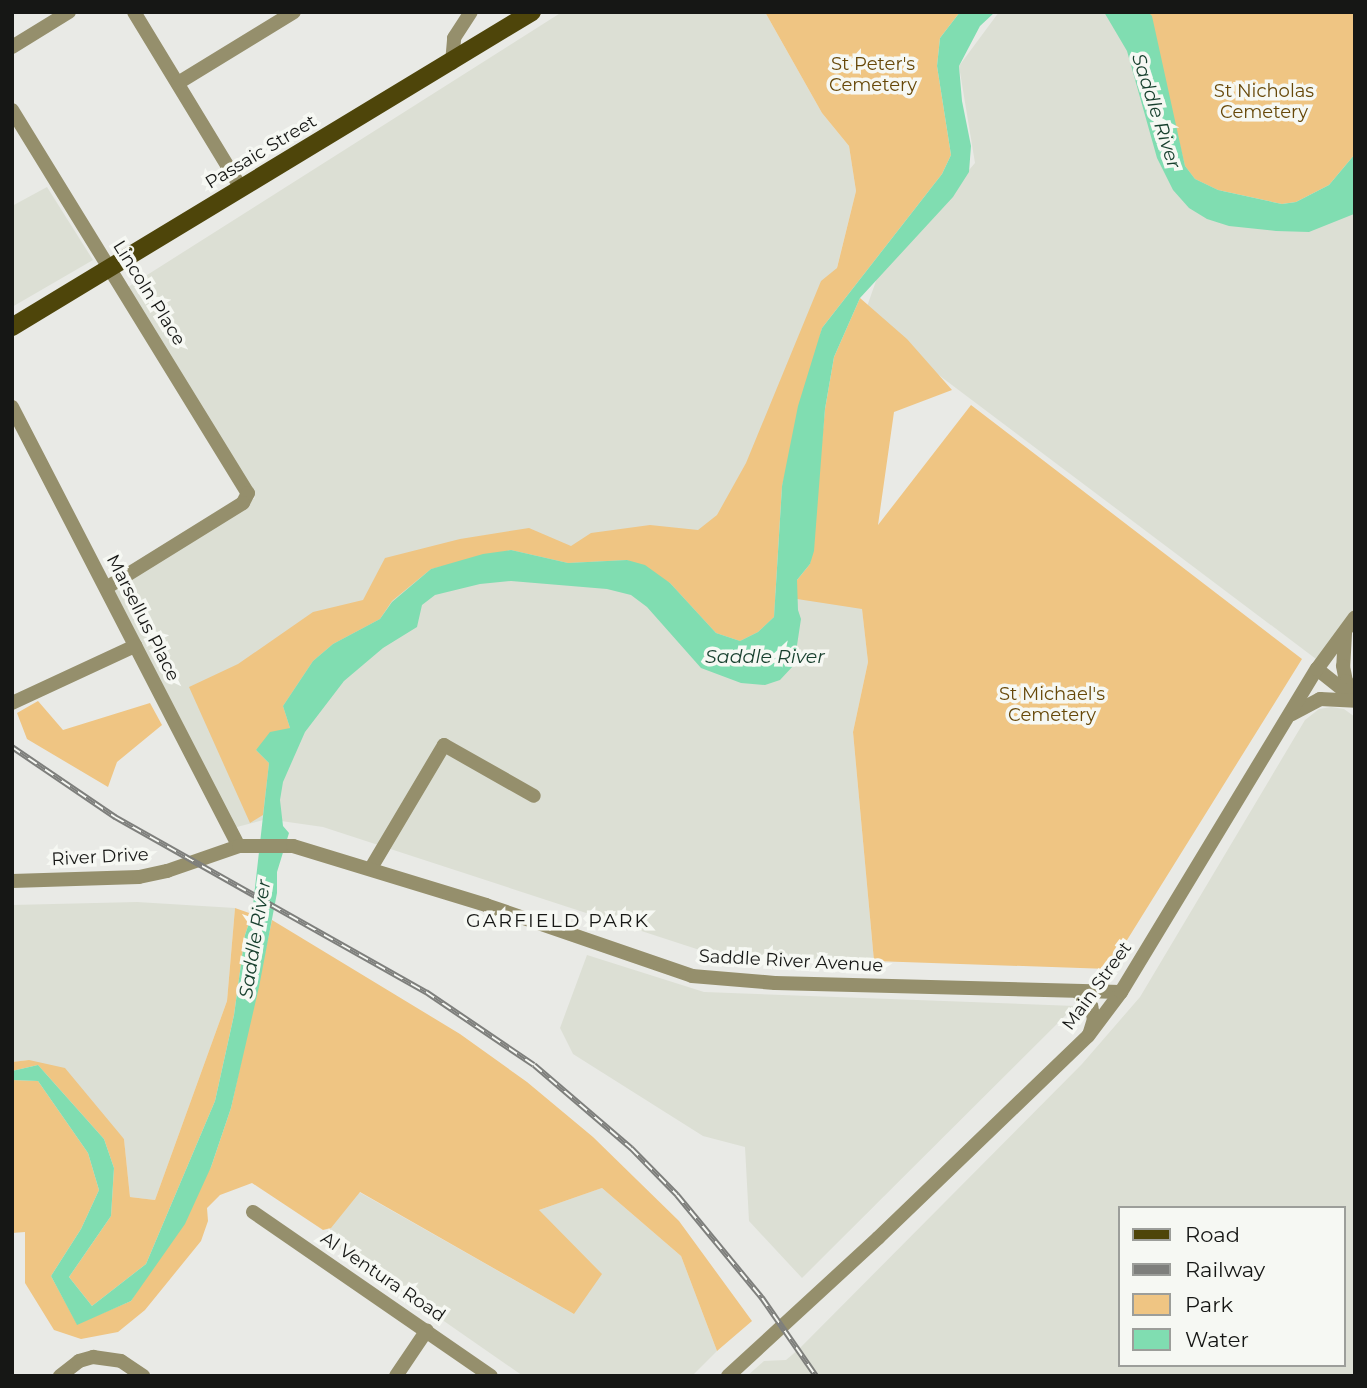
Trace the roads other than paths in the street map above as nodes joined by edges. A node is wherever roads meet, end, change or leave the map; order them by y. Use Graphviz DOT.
graph roads {
  1 [pos="69,12"];
  2 [pos="134,12"];
  3 [pos="294,12"];
  4 [pos="471,12"];
  5 [pos="532,12"];
  6 [pos="12,47"];
  7 [pos="452,63"];
  8 [pos="178,83"];
  9 [pos="12,110"];
  10 [pos="241,188"];
  11 [pos="111,268"];
  12 [pos="12,327"];
  13 [pos="12,407"];
  14 [pos="106,588"];
  15 [pos="1355,617"];
  16 [pos="1345,629"];
  17 [pos="135,646"];
  18 [pos="1317,669"];
  19 [pos="1355,698"];
  20 [pos="12,703"];
  21 [pos="1288,717"];
  22 [pos="534,796"];
  23 [pos="270,845"];
  24 [pos="243,846"];
  25 [pos="371,868"];
  26 [pos="12,881"];
  27 [pos="1077,991"];
  28 [pos="1121,992"];
  29 [pos="1088,1036"];
  30 [pos="253,1212"];
  31 [pos="427,1331"];
  32 [pos="490,1375"];
  33 [pos="60,1376"];
  34 [pos="143,1376"];
  35 [pos="397,1376"];
  36 [pos="728,1376"];
  1 -- 6 [label="street"];
  2 -- 8 [label="street"];
  3 -- 8 [label="street"];
  4 -- 7 [label="street"];
  5 -- 7 [label="main road, Passaic Street"];
  7 -- 10 [label="main road, Passaic Street"];
  8 -- 10 [label="street"];
  9 -- 11 [label="street, Lincoln Place"];
  10 -- 11 [label="main road, Passaic Street"];
  11 -- 12 [label="main road, Passaic Street"];
  11 -- 14 [label="street, Lincoln Place"];
  13 -- 14 [label="street, Marsellus Place"];
  14 -- 17 [label="street, Marsellus Place"];
  15 -- 16 [label="street, Main Street"];
  16 -- 18 [label="street, Main Street"];
  16 -- 19 [label="street"];
  17 -- 20 [label="street"];
  17 -- 24 [label="street, Marsellus Place"];
  18 -- 19 [label="street"];
  18 -- 21 [label="street, Main Street"];
  19 -- 21 [label="street"];
  21 -- 28 [label="street, Main Street"];
  22 -- 25 [label="street"];
  23 -- 24 [label="street, River Drive"];
  23 -- 25 [label="street, Saddle River Avenue"];
  24 -- 26 [label="street, River Drive"];
  25 -- 27 [label="street, Saddle River Avenue"];
  27 -- 28 [label="street, Saddle River Avenue"];
  27 -- 29 [label="street"];
  28 -- 29 [label="street, Main Street"];
  29 -- 36 [label="street, Main Street"];
  30 -- 31 [label="street, Al Ventura Road"];
  31 -- 32 [label="street, Al Ventura Road"];
  31 -- 35 [label="street"];
  33 -- 34 [label="street"];
}
